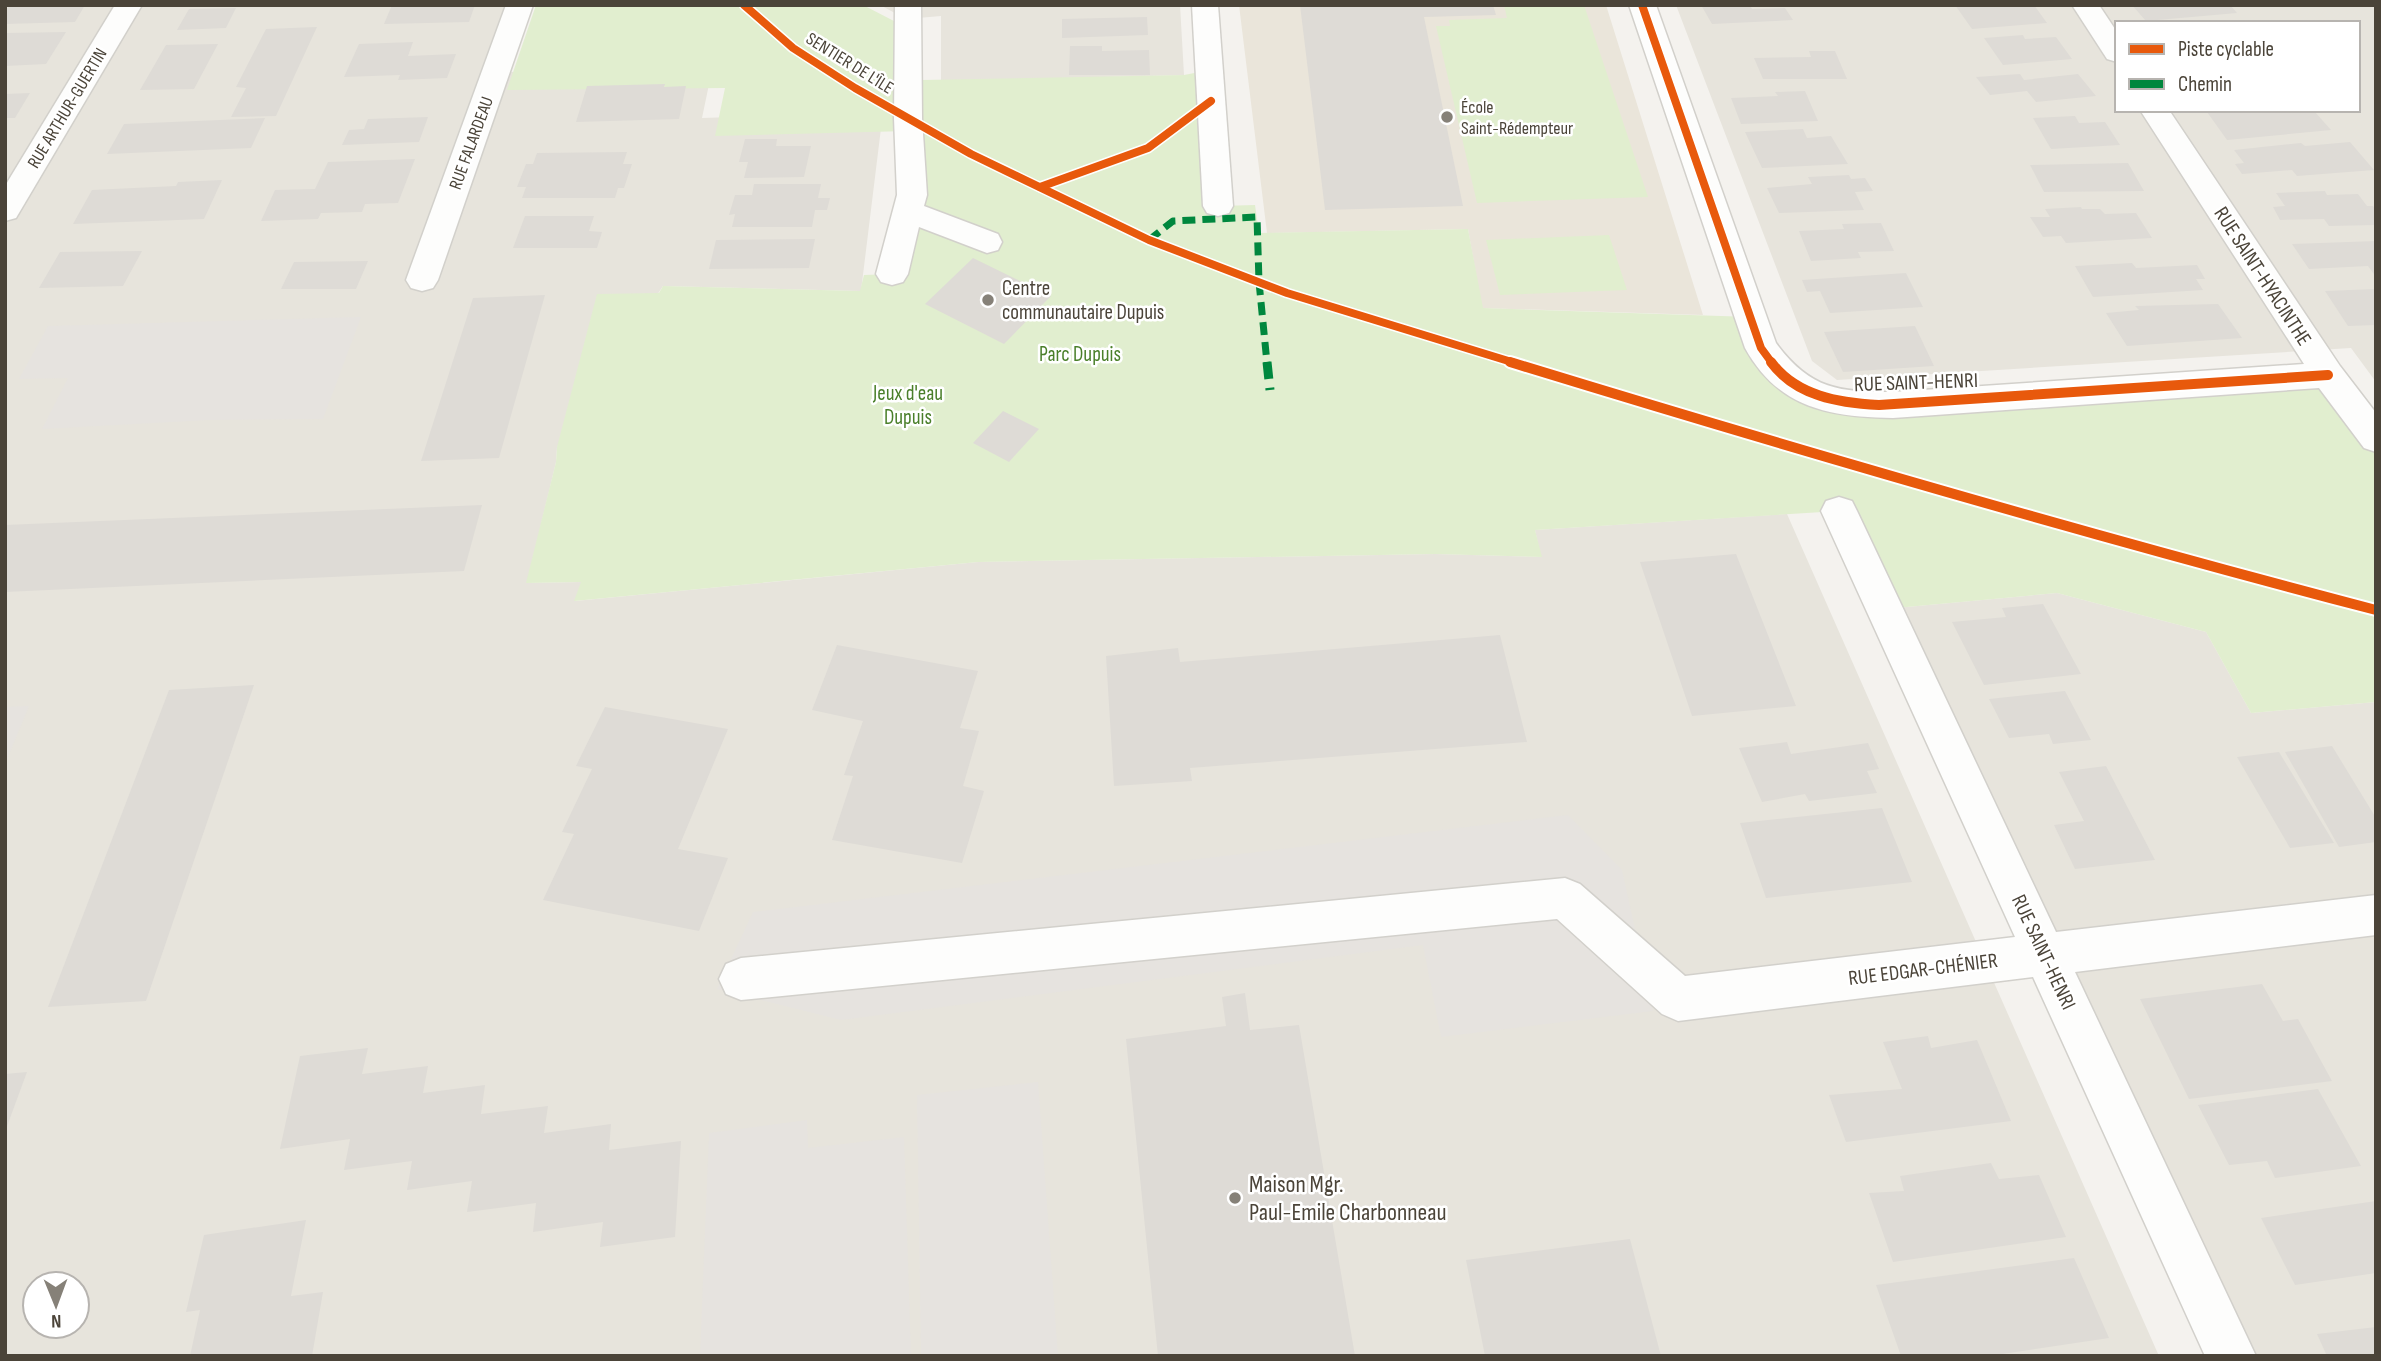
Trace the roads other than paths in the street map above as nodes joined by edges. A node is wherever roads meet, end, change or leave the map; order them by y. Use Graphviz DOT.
graph roads {
  1 [pos="129,5"];
  2 [pos="520,5"];
  3 [pos="908,5"];
  4 [pos="1205,5"];
  5 [pos="1642,5"];
  6 [pos="2085,5"];
  7 [pos="2115,50"];
  8 [pos="2155,112"];
  9 [pos="1218,206"];
  10 [pos="5,211"];
  11 [pos="908,211"];
  12 [pos="987,242"];
  13 [pos="892,274"];
  14 [pos="422,280"];
  15 [pos="2328,375"];
  16 [pos="2376,439"];
  17 [pos="1839,511"];
  18 [pos="2376,915"];
  19 [pos="2045,955"];
  20 [pos="741,979"];
  21 [pos="2231,1356"];
  1 -- 10 [label="street, RUE ARTHUR-GUERTIN"];
  2 -- 14 [label="street, RUE FALARDEAU"];
  3 -- 11 [label="street"];
  4 -- 9 [label="street"];
  5 -- 15 [label="street, RUE SAINT-HENRI"];
  6 -- 7 [label="street"];
  8 -- 15 [label="street, RUE SAINT-HYACINTHE"];
  11 -- 12 [label="street"];
  11 -- 13 [label="street"];
  15 -- 16 [label="street, RUE SAINT-HYACINTHE"];
  17 -- 19 [label="street, RUE SAINT-HENRI"];
  18 -- 19 [label="street, RUE EDGAR-CHÉNIER"];
  19 -- 20 [label="street, RUE EDGAR-CHÉNIER"];
  19 -- 21 [label="street, RUE SAINT-HENRI"];
}
